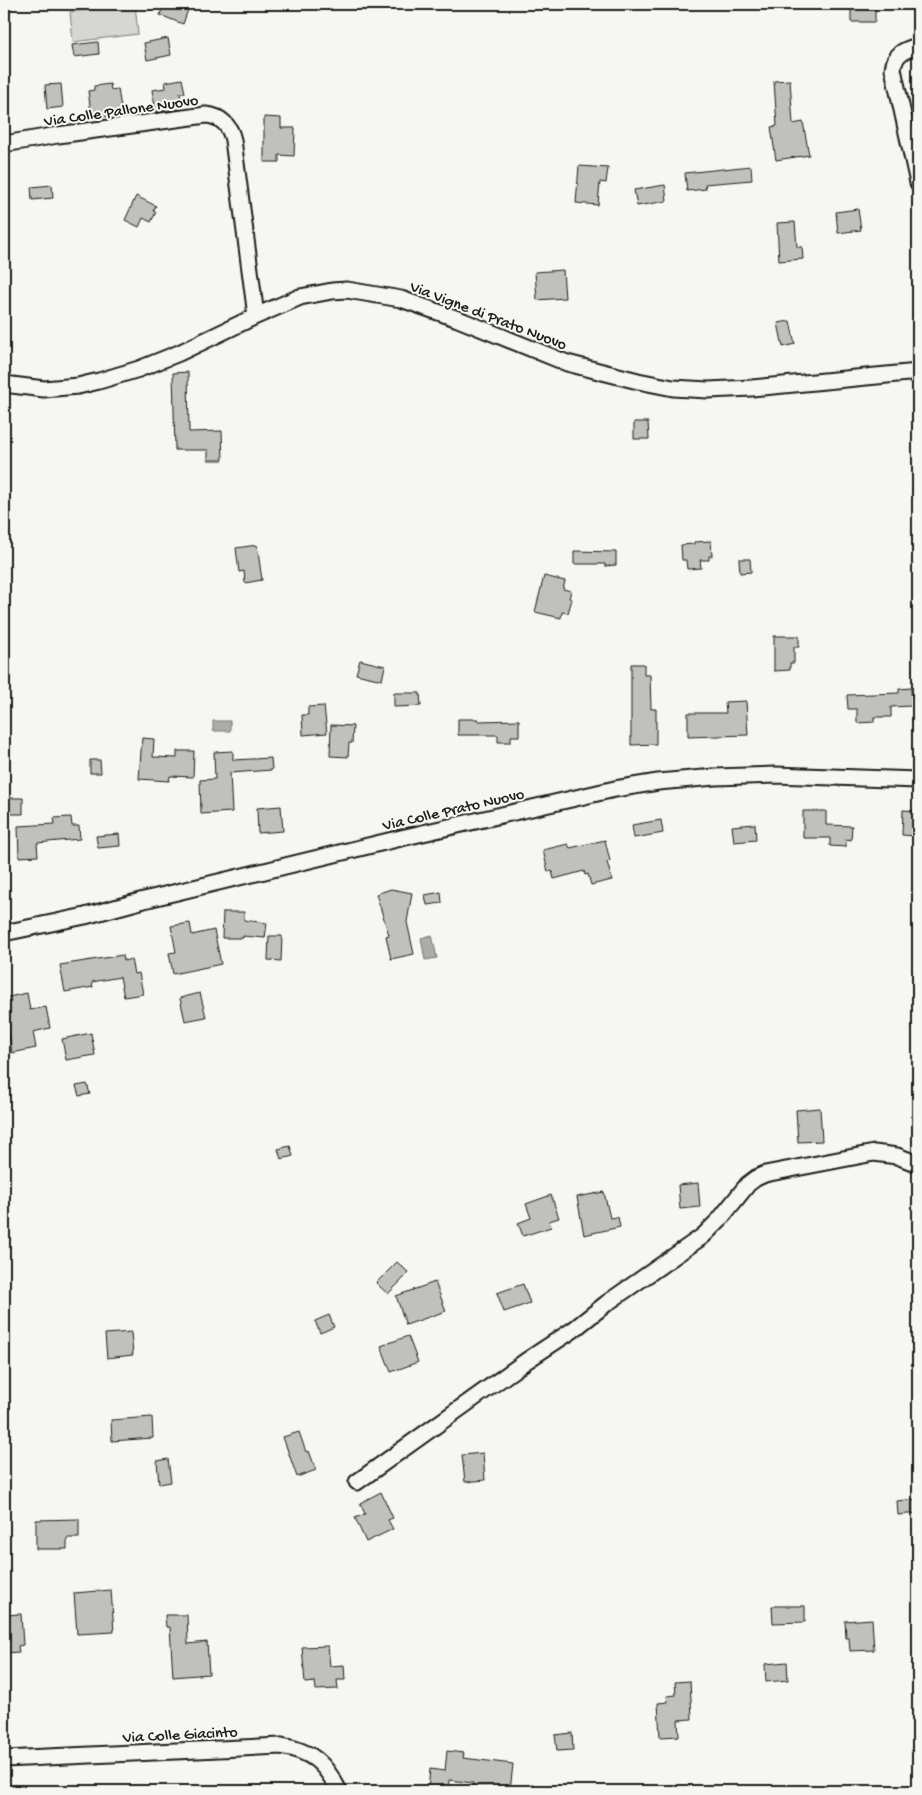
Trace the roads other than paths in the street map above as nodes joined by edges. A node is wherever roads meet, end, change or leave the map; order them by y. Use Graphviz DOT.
graph roads {
  1 [pos="918,46"];
  2 [pos="4,144"];
  3 [pos="915,152"];
  4 [pos="918,183"];
  5 [pos="256,316"];
  6 [pos="918,372"];
  7 [pos="4,384"];
  8 [pos="918,780"];
  9 [pos="4,933"];
  10 [pos="918,1164"];
  11 [pos="357,1482"];
  12 [pos="4,1759"];
  13 [pos="338,1791"];
  1 -- 3 [label="street"];
  2 -- 5 [label="street, Via Colle Pallone Nuovo"];
  3 -- 4 [label="street"];
  5 -- 6 [label="street, Via Vigne di Prato Nuovo"];
  5 -- 7 [label="street, Via Vigne di Prato Nuovo"];
  8 -- 9 [label="street, Via Colle Prato Nuovo"];
  10 -- 11 [label="street"];
  12 -- 13 [label="street, Via Colle Giacinto"];
}
